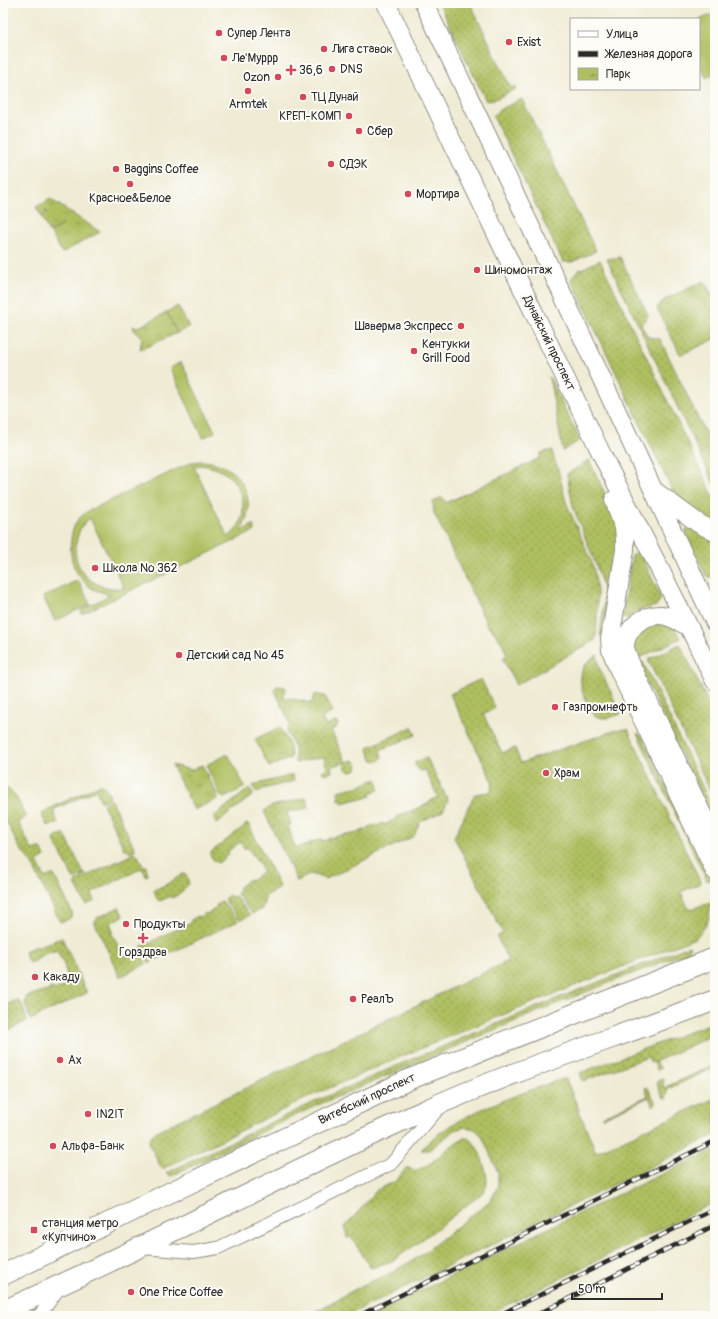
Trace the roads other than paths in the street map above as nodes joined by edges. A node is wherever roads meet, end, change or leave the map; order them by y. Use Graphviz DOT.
graph roads {
  1 [pos="386,3"];
  2 [pos="424,3"];
  3 [pos="603,457"];
  4 [pos="654,491"];
  5 [pos="715,532"];
  6 [pos="715,622"];
  7 [pos="689,627"];
  8 [pos="715,681"];
  9 [pos="715,841"];
  10 [pos="715,871"];
  11 [pos="715,958"];
  12 [pos="715,1000"];
  13 [pos="445,1102"];
  14 [pos="139,1248"];
  15 [pos="29,1262"];
  16 [pos="3,1264"];
  17 [pos="3,1275"];
  18 [pos="63,1284"];
  19 [pos="3,1311"];
  20 [pos="37,1316"];
  1 -- 3 [label="main road, Дунайский проспект"];
  2 -- 4 [label="main road"];
  3 -- 7 [label="main road, Дунайский проспект"];
  3 -- 10 [label="main road"];
  4 -- 5 [label="main road"];
  4 -- 6 [label="main road"];
  7 -- 8 [label="main road, Дунайский проспект"];
  7 -- 9 [label="main road"];
  11 -- 15 [label="main road, Витебский проспект"];
  12 -- 13 [label="main road"];
  13 -- 14 [label="main road"];
  13 -- 14 [label="street"];
  14 -- 18 [label="main road"];
  15 -- 16 [label="street, Витебский проспект"];
  15 -- 17 [label="main road, Витебский проспект"];
  18 -- 19 [label="main road"];
  18 -- 20 [label="street"];
}
